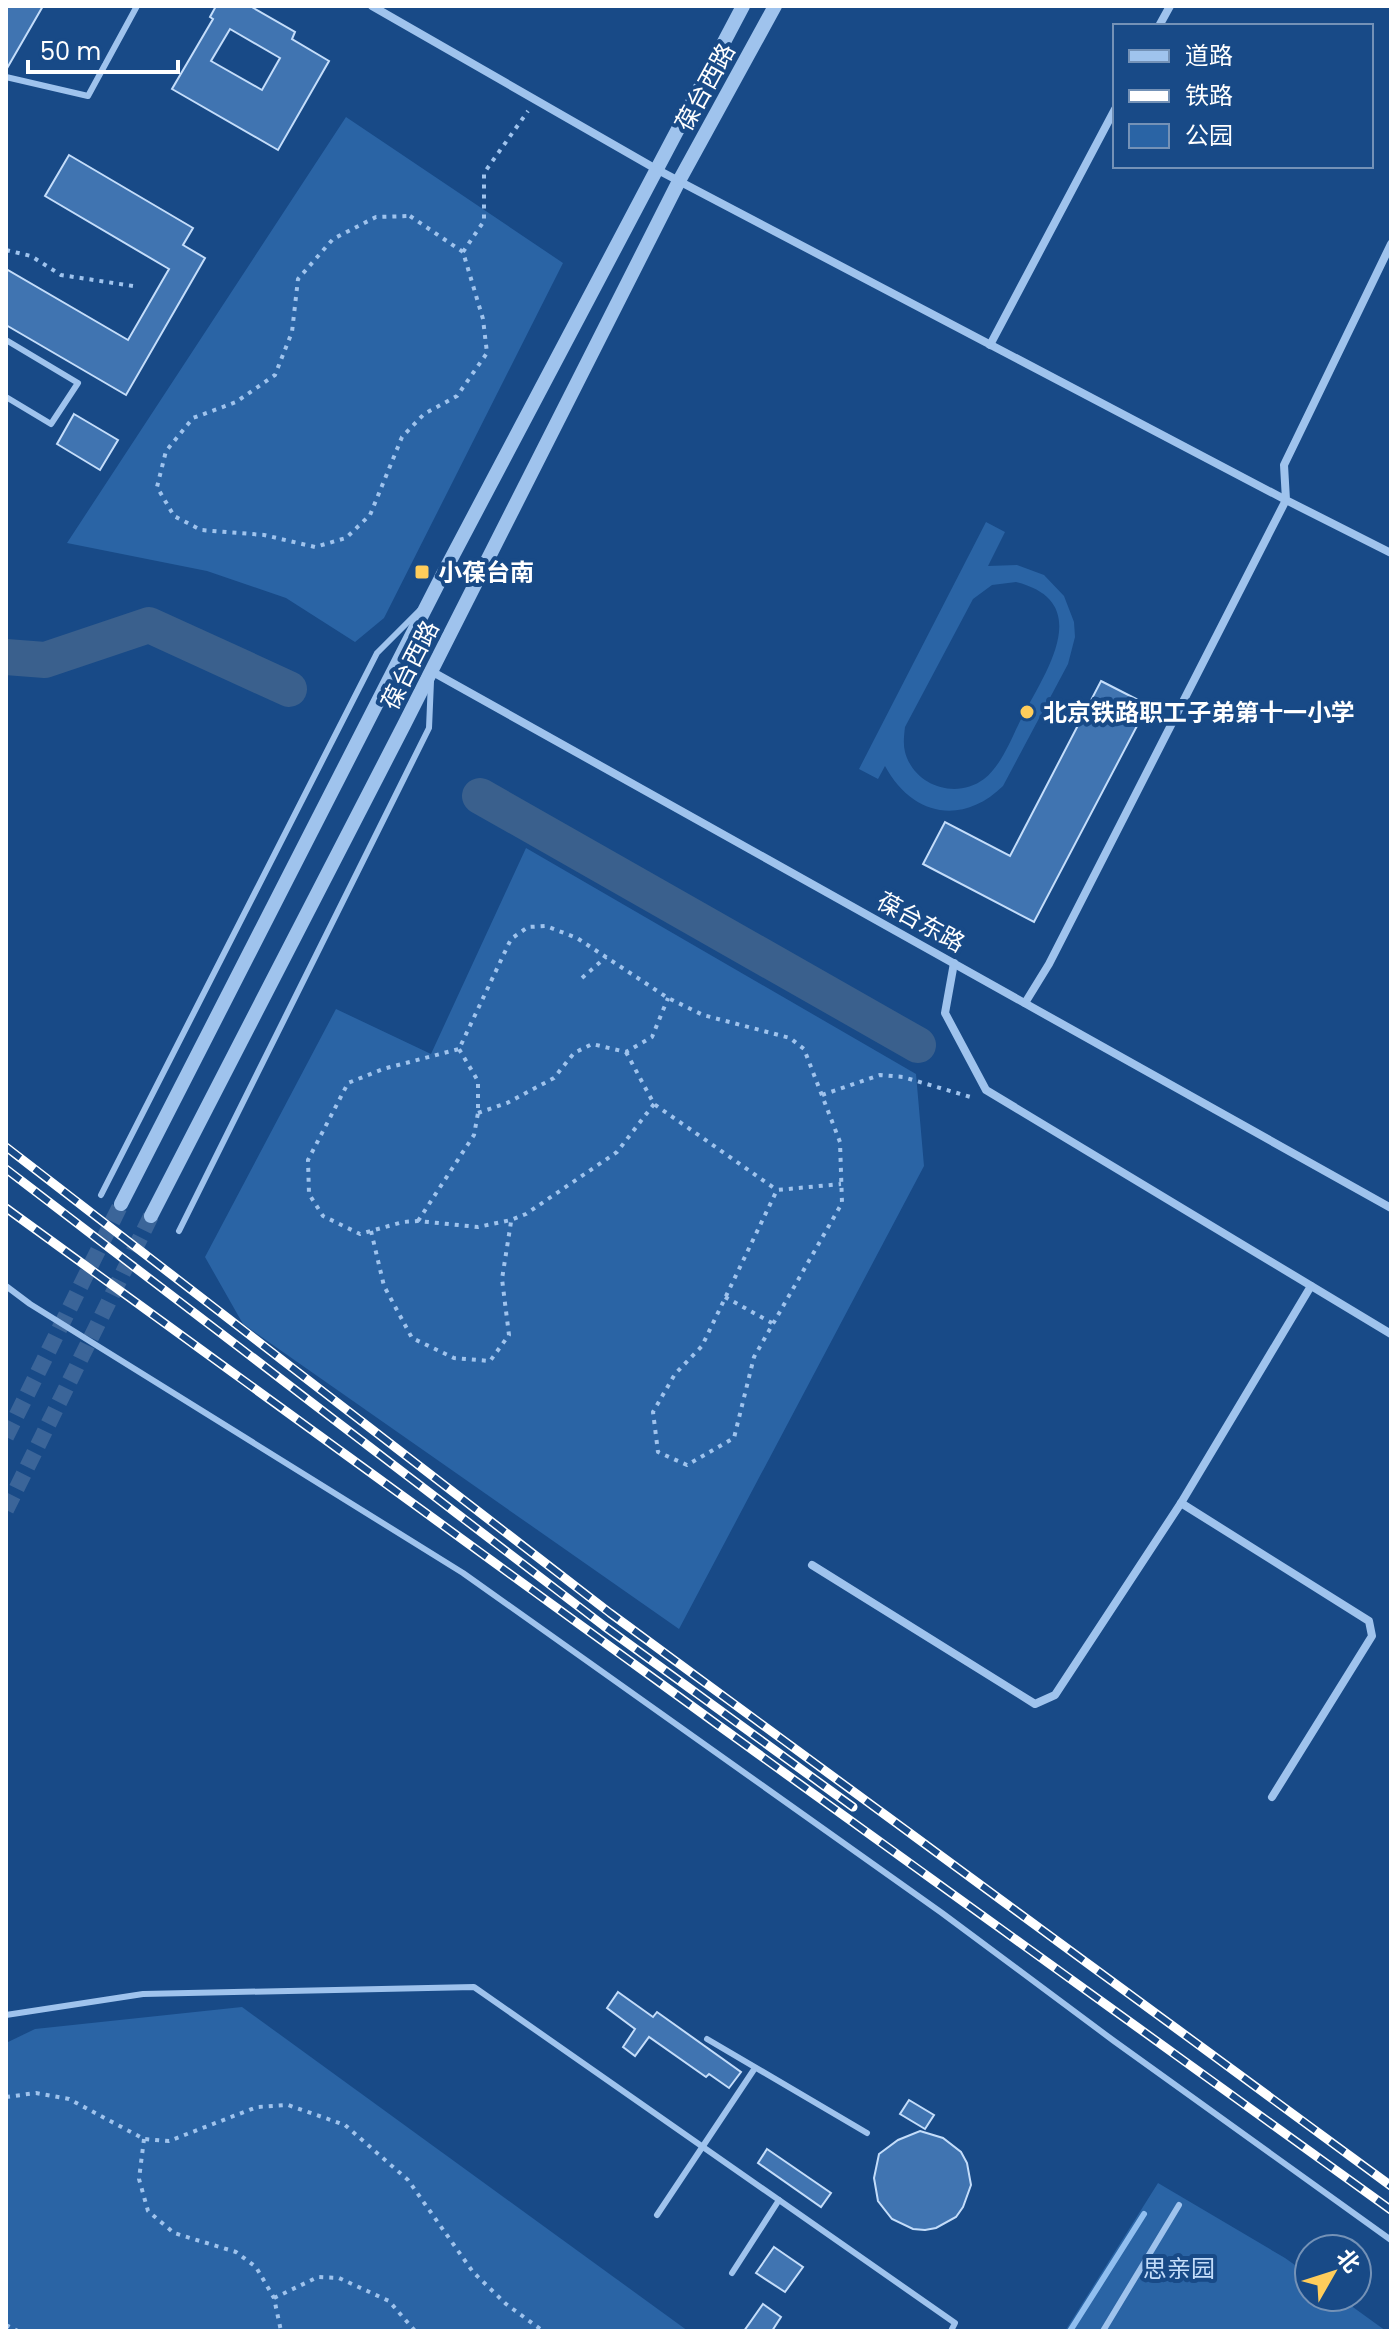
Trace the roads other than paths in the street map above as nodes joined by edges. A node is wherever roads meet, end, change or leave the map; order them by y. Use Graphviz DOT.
graph roads {
  1 [pos="137,6"];
  2 [pos="372,6"];
  3 [pos="743,6"];
  4 [pos="775,6"];
  5 [pos="1170,6"];
  6 [pos="1160,24"];
  7 [pos="6,77"];
  8 [pos="1113,113"];
  9 [pos="656,169"];
  10 [pos="679,181"];
  11 [pos="1391,244"];
  12 [pos="6,340"];
  13 [pos="990,345"];
  14 [pos="6,397"];
  15 [pos="1286,500"];
  16 [pos="1391,553"];
  17 [pos="430,599"];
  18 [pos="431,671"];
  19 [pos="954,963"];
  20 [pos="1025,1003"];
  21 [pos="101,1195"];
  22 [pos="121,1204"];
  23 [pos="1391,1208"];
  24 [pos="151,1216"];
  25 [pos="179,1231"];
  26 [pos="6,1286"];
  27 [pos="1311,1286"];
  28 [pos="1391,1334"];
  29 [pos="1181,1503"];
  30 [pos="812,1565"];
  31 [pos="1272,1797"];
  32 [pos="6,2015"];
  33 [pos="707,2039"];
  34 [pos="755,2068"];
  35 [pos="867,2133"];
  36 [pos="703,2147"];
  37 [pos="779,2200"];
  38 [pos="1179,2205"];
  39 [pos="657,2215"];
  40 [pos="1391,2240"];
  41 [pos="732,2273"];
  42 [pos="951,2331"];
  43 [pos="1103,2331"];
  1 -- 7 [label="lane"];
  2 -- 9 [label="street"];
  3 -- 9 [label="street, 葆台西路"];
  4 -- 10 [label="street, 葆台西路"];
  5 -- 6 [label="street"];
  8 -- 13 [label="street"];
  9 -- 10 [label="street"];
  9 -- 17 [label="street, 葆台西路"];
  10 -- 13 [label="street"];
  10 -- 18 [label="street, 葆台西路"];
  11 -- 15 [label="street"];
  12 -- 14 [label="lane"];
  13 -- 15 [label="street"];
  15 -- 16 [label="street"];
  15 -- 20 [label="street"];
  17 -- 21 [label="lane"];
  17 -- 22 [label="street, 葆台西路"];
  18 -- 19 [label="street, 葆台东路"];
  18 -- 24 [label="street, 葆台西路"];
  18 -- 25 [label="lane"];
  19 -- 20 [label="street, 葆台东路"];
  19 -- 27 [label="street"];
  20 -- 23 [label="street, 葆台东路"];
  26 -- 40 [label="lane"];
  27 -- 28 [label="street"];
  27 -- 29 [label="street"];
  29 -- 30 [label="street"];
  29 -- 31 [label="street"];
  32 -- 36 [label="lane"];
  33 -- 34 [label="lane"];
  34 -- 35 [label="lane"];
  34 -- 36 [label="lane"];
  36 -- 37 [label="lane"];
  36 -- 39 [label="lane"];
  37 -- 41 [label="lane"];
  37 -- 42 [label="lane"];
  38 -- 43 [label="lane"];
}
